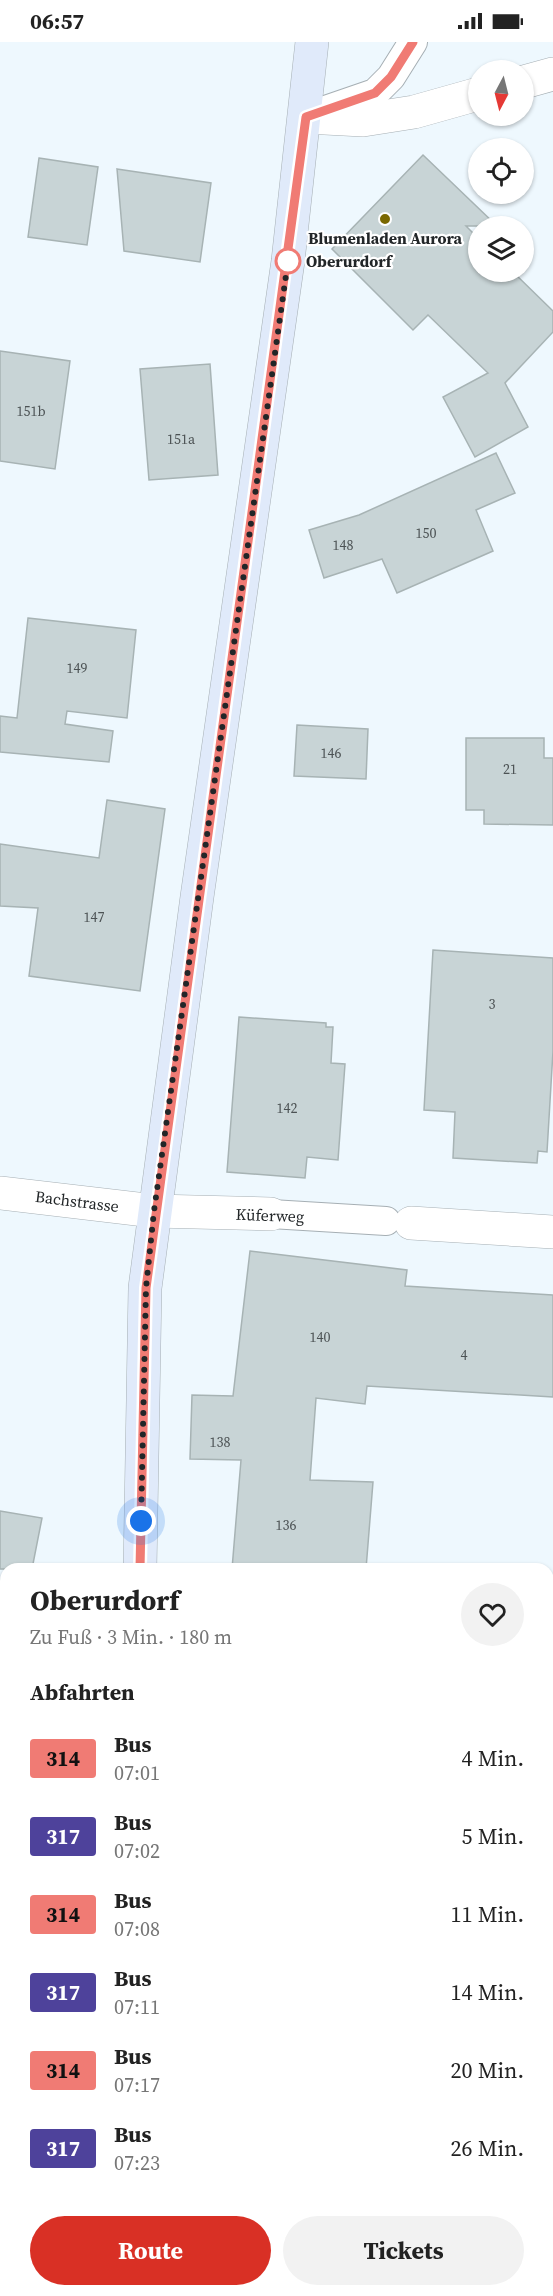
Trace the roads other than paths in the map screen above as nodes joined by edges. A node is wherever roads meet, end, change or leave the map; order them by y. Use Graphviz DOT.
graph roads {
  1 [pos="312,42"];
  2 [pos="413,42"];
  3 [pos="553,74"];
  4 [pos="534,79"];
  5 [pos="468,97"];
  6 [pos="306,117"];
  7 [pos="0,1193"];
  8 [pos="154,1211"];
  9 [pos="271,1214"];
  10 [pos="399,1222"];
  11 [pos="553,1232"];
  12 [pos="140,1563"];
  1 -- 6 [label="main road"];
  2 -- 6 [label="lane"];
  3 -- 4 [label="street"];
  5 -- 6 [label="street"];
  6 -- 8 [label="main road"];
  7 -- 8 [label="street, Bachstrasse"];
  8 -- 9 [label="street, Küferweg"];
  8 -- 12 [label="main road"];
  9 -- 10 [label="lane, Küferweg"];
  10 -- 11 [label="street, Küferweg"];
}
